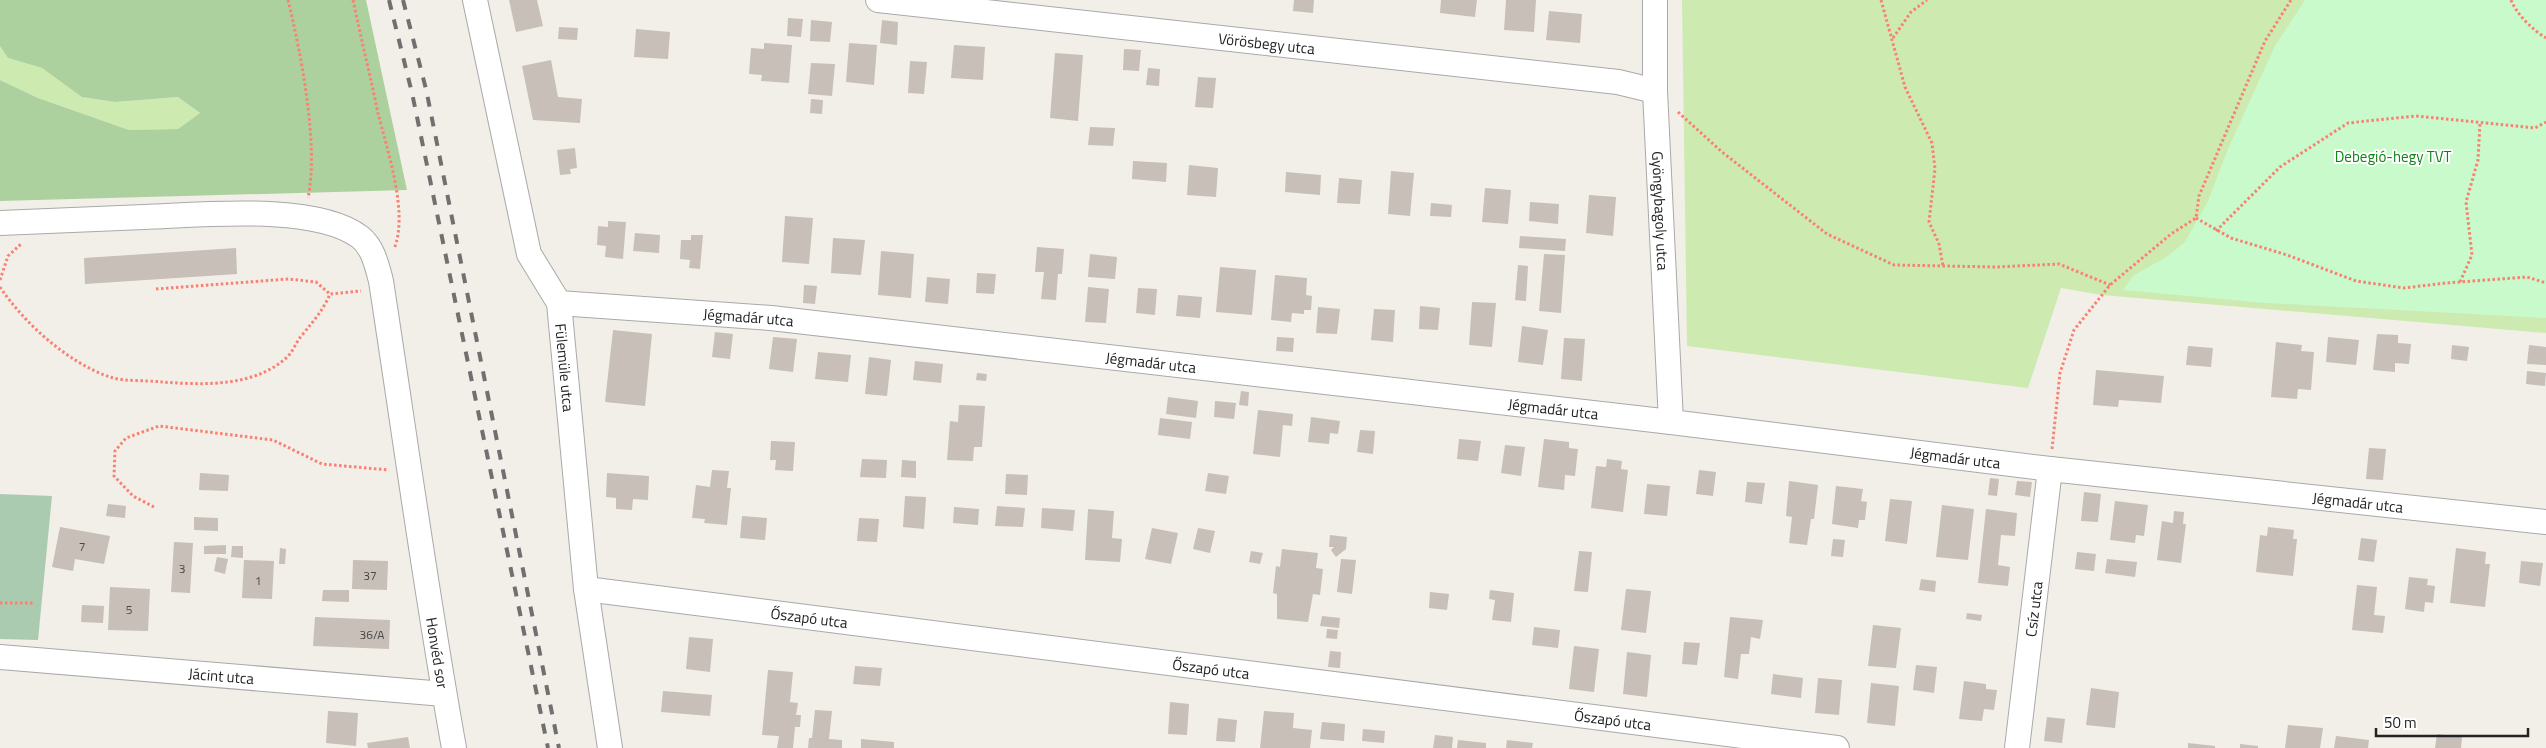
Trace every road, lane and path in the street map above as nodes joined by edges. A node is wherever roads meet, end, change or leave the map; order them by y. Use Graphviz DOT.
graph roads {
  1 [pos="288,0"];
  2 [pos="353,0"];
  3 [pos="475,0"];
  4 [pos="878,0"];
  5 [pos="1655,0"];
  6 [pos="1881,0"];
  7 [pos="1927,0"];
  8 [pos="2291,0"];
  9 [pos="2511,0"];
  10 [pos="1892,38"];
  11 [pos="2546,38"];
  12 [pos="1654,91"];
  13 [pos="2546,122"];
  14 [pos="2480,123"];
  15 [pos="301,218"];
  16 [pos="2196,218"];
  17 [pos="45,221"];
  18 [pos="0,223"];
  19 [pos="2216,231"];
  20 [pos="1943,266"];
  21 [pos="0,280"];
  22 [pos="2460,282"];
  23 [pos="2546,283"];
  24 [pos="2110,286"];
  25 [pos="0,287"];
  26 [pos="382,287"];
  27 [pos="156,289"];
  28 [pos="330,294"];
  29 [pos="559,303"];
  30 [pos="1671,422"];
  31 [pos="410,468"];
  32 [pos="2050,469"];
  33 [pos="154,507"];
  34 [pos="2546,522"];
  35 [pos="586,589"];
  36 [pos="0,603"];
  37 [pos="34,603"];
  38 [pos="0,657"];
  39 [pos="444,694"];
  40 [pos="454,748"];
  41 [pos="610,748"];
  42 [pos="1837,748"];
  43 [pos="2017,748"];
  1 -- 15 [label="path"];
  2 -- 26 [label="path"];
  3 -- 29 [label="street, Fülemüle utca"];
  4 -- 12 [label="street, Vörösbegy utca"];
  5 -- 12 [label="street, Gyöngybagoly utca"];
  6 -- 10 [label="path"];
  7 -- 10 [label="path"];
  8 -- 16 [label="path"];
  9 -- 11 [label="path"];
  10 -- 20 [label="path"];
  12 -- 20 [label="path"];
  12 -- 30 [label="street, Gyöngybagoly utca"];
  13 -- 14 [label="path"];
  14 -- 19 [label="path"];
  14 -- 22 [label="path"];
  15 -- 17 [label="street, Honvéd sor"];
  15 -- 26 [label="street, Honvéd sor"];
  16 -- 19 [label="path"];
  16 -- 24 [label="path"];
  17 -- 18 [label="street, Honvéd sor"];
  17 -- 21 [label="path"];
  19 -- 22 [label="path"];
  20 -- 24 [label="path"];
  22 -- 23 [label="path"];
  24 -- 32 [label="path"];
  25 -- 28 [label="path"];
  26 -- 28 [label="path"];
  26 -- 31 [label="street, Honvéd sor"];
  27 -- 28 [label="path"];
  29 -- 30 [label="street, Jégmadár utca"];
  29 -- 35 [label="street, Fülemüle utca"];
  30 -- 32 [label="street, Jégmadár utca"];
  31 -- 33 [label="path"];
  31 -- 39 [label="street, Honvéd sor"];
  32 -- 34 [label="street, Jégmadár utca"];
  32 -- 43 [label="street, Csíz utca"];
  35 -- 41 [label="street, Fülemüle utca"];
  35 -- 42 [label="street, Őszapó utca"];
  36 -- 37 [label="path"];
  38 -- 39 [label="street, Jácint utca"];
  39 -- 40 [label="street, Honvéd sor"];
}
